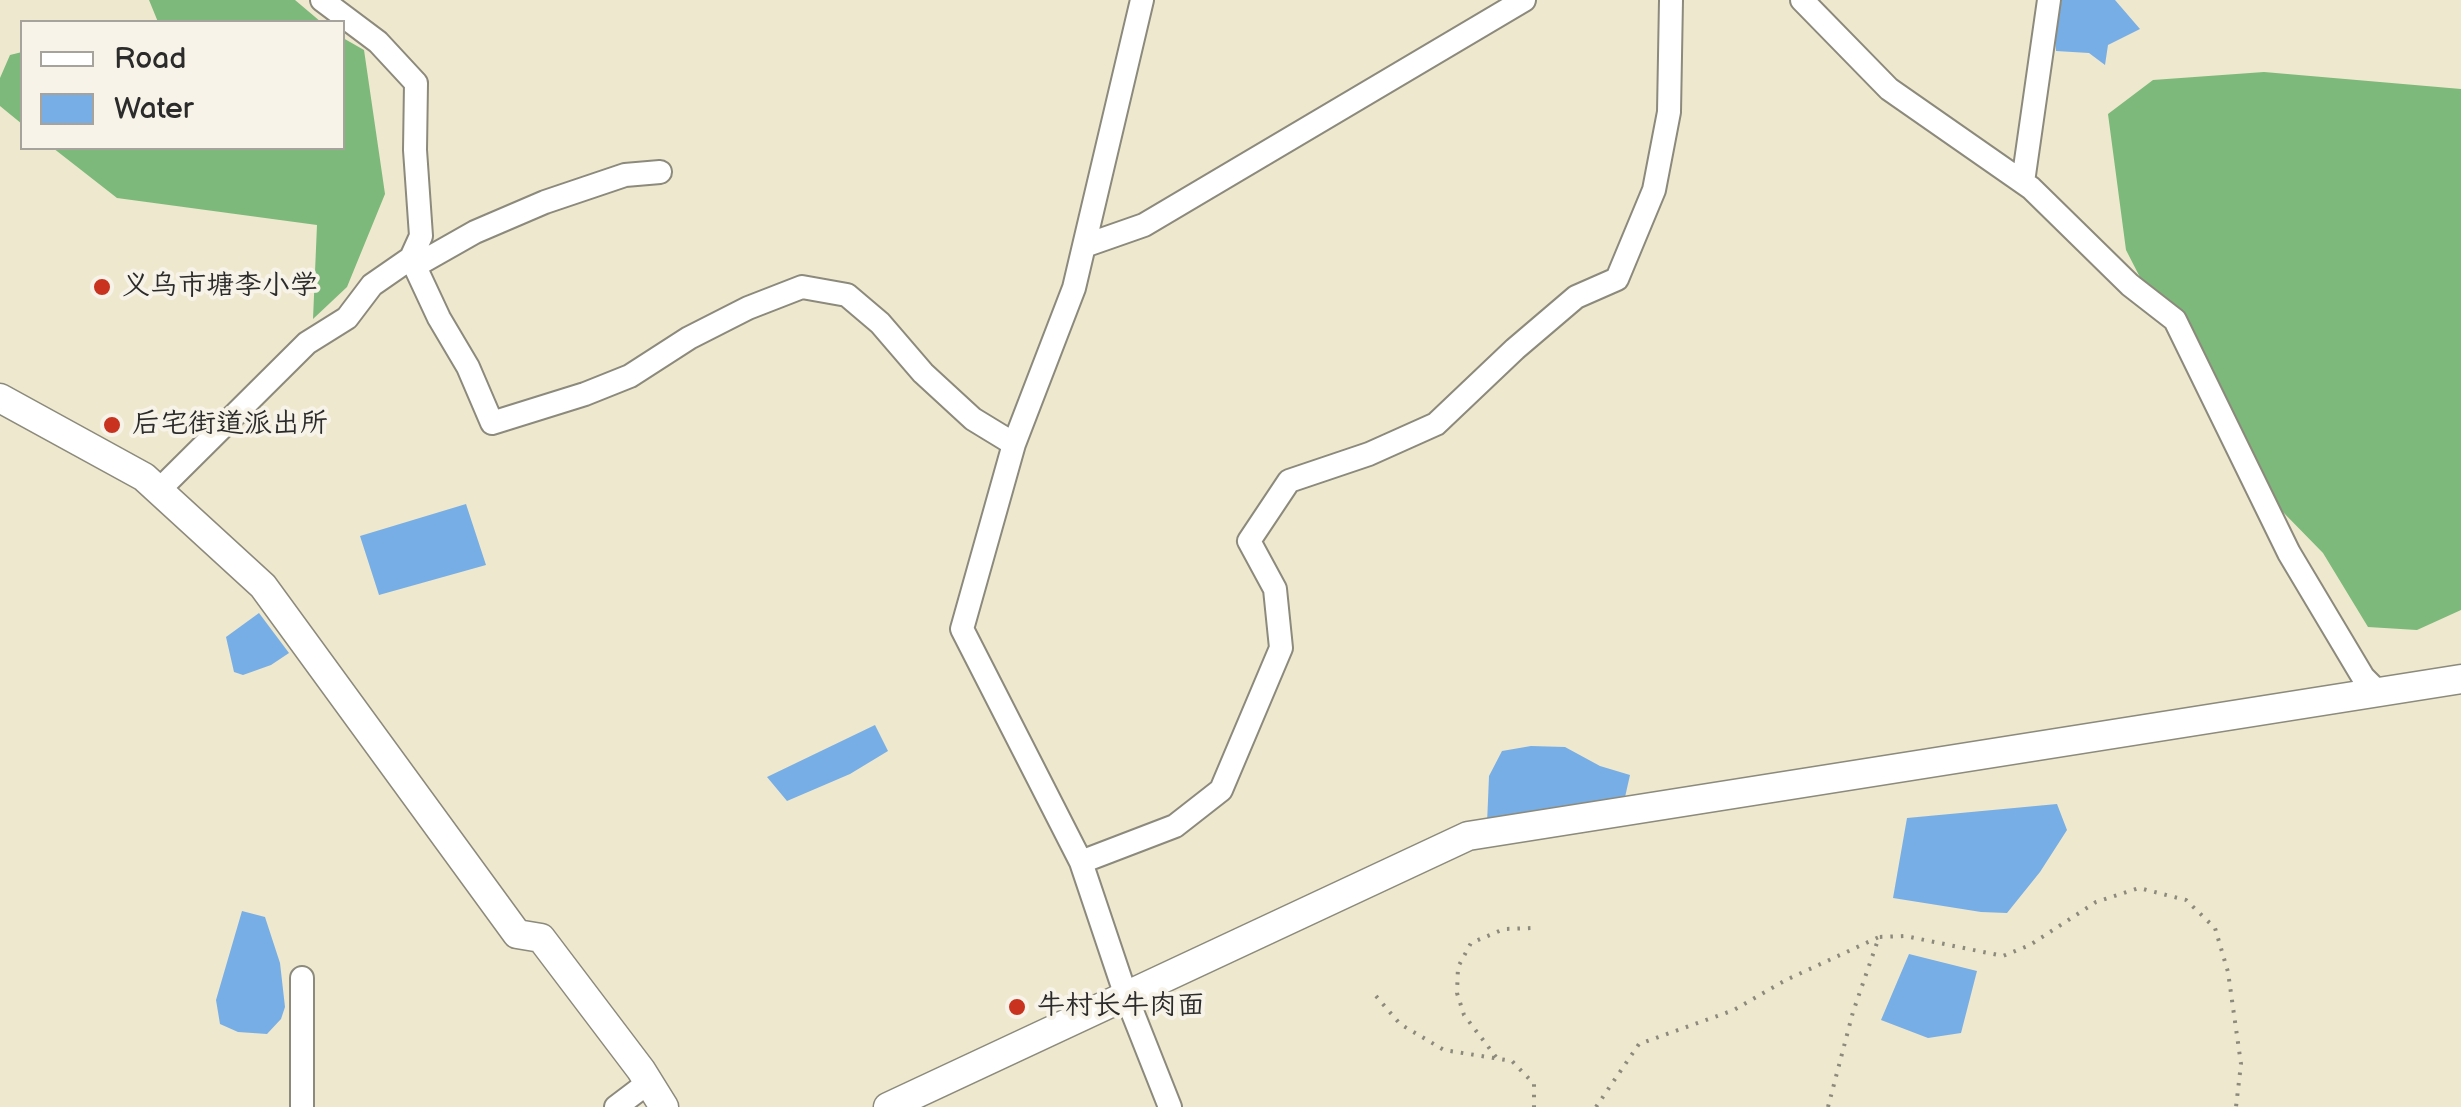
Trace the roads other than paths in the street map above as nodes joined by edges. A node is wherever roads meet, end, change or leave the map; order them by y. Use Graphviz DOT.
graph roads {
  1 [pos="322,0"];
  2 [pos="1142,0"];
  3 [pos="1524,0"];
  4 [pos="1671,0"];
  5 [pos="1802,0"];
  6 [pos="2049,0"];
  7 [pos="660,172"];
  8 [pos="2022,182"];
  9 [pos="1084,246"];
  10 [pos="413,262"];
  11 [pos="0,398"];
  12 [pos="1014,444"];
  13 [pos="159,490"];
  14 [pos="2461,679"];
  15 [pos="2378,692"];
  16 [pos="1081,862"];
  17 [pos="302,978"];
  18 [pos="1126,996"];
  19 [pos="649,1082"];
  20 [pos="302,1107"];
  21 [pos="616,1107"];
  22 [pos="664,1107"];
  23 [pos="888,1107"];
  24 [pos="1170,1107"];
  1 -- 10 [label="street"];
  2 -- 9 [label="street"];
  3 -- 9 [label="street"];
  4 -- 16 [label="street"];
  5 -- 8 [label="street"];
  6 -- 8 [label="street"];
  7 -- 10 [label="street"];
  8 -- 15 [label="street"];
  9 -- 12 [label="street"];
  10 -- 12 [label="street"];
  10 -- 13 [label="street"];
  11 -- 13 [label="street"];
  12 -- 16 [label="street"];
  13 -- 19 [label="street"];
  14 -- 15 [label="street"];
  15 -- 18 [label="street"];
  16 -- 18 [label="street"];
  17 -- 20 [label="street"];
  18 -- 23 [label="street"];
  18 -- 24 [label="street"];
  19 -- 21 [label="street"];
  19 -- 22 [label="street"];
}
